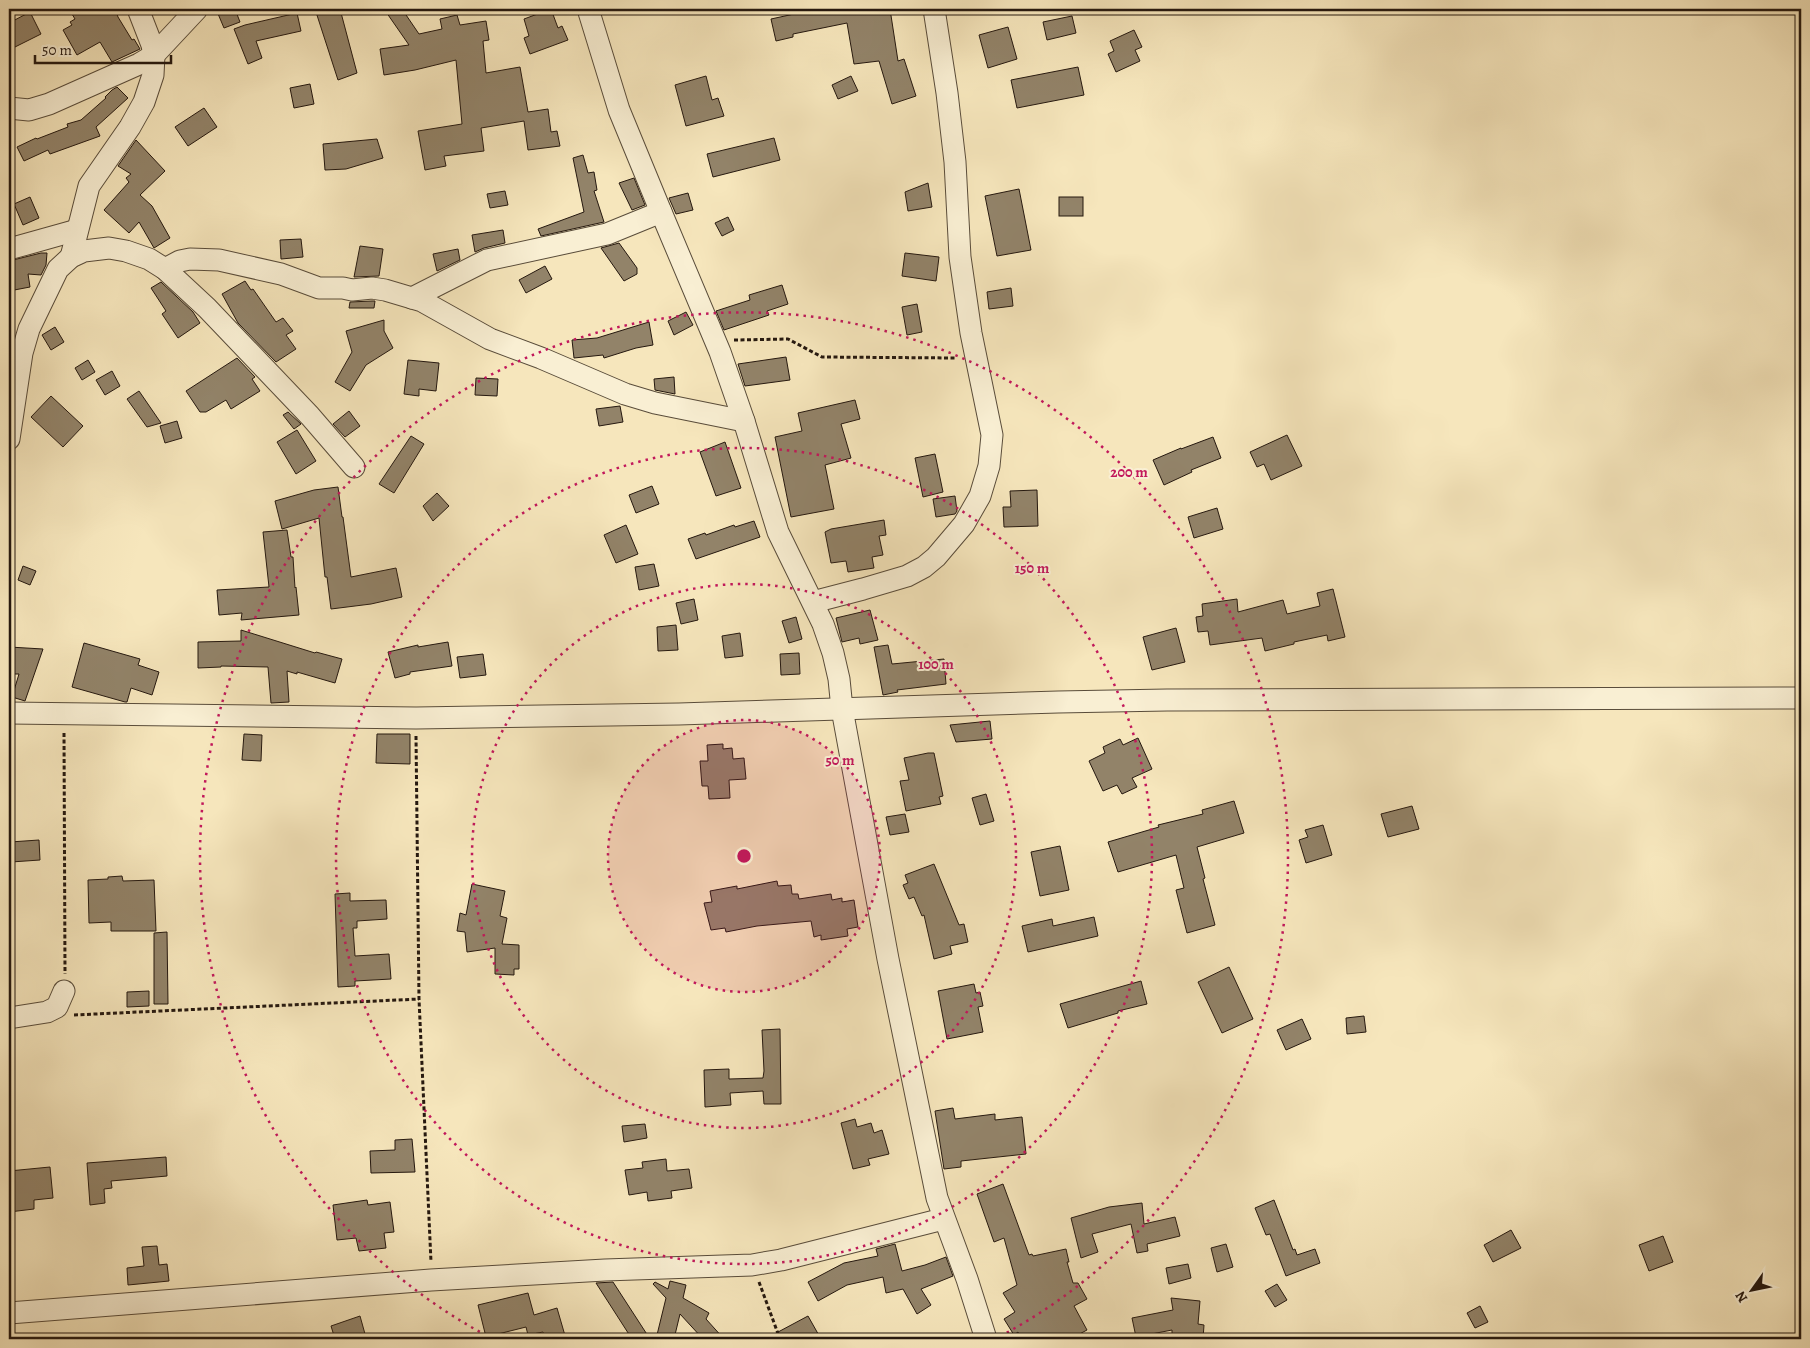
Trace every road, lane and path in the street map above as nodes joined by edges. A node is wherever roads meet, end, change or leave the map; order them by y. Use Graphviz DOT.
graph roads {
  1 [pos="138,9"];
  2 [pos="197,9"];
  3 [pos="588,9"];
  4 [pos="934,9"];
  5 [pos="154,54"];
  6 [pos="9,108"];
  7 [pos="660,212"];
  8 [pos="77,230"];
  9 [pos="9,249"];
  10 [pos="71,256"];
  11 [pos="165,269"];
  12 [pos="412,298"];
  13 [pos="711,330"];
  14 [pos="977,358"];
  15 [pos="744,421"];
  16 [pos="9,439"];
  17 [pos="354,467"];
  18 [pos="813,602"];
  19 [pos="1801,698"];
  20 [pos="842,709"];
  21 [pos="9,713"];
  22 [pos="64,714"];
  23 [pos="416,718"];
  24 [pos="64,991"];
  25 [pos="419,999"];
  26 [pos="9,1018"];
  27 [pos="944,1219"];
  28 [pos="752,1265"];
  29 [pos="432,1280"];
  30 [pos="9,1313"];
  31 [pos="780,1339"];
  32 [pos="986,1339"];
  1 -- 5 [label="street"];
  2 -- 5 [label="street"];
  3 -- 7 [label="street"];
  4 -- 14 [label="street"];
  5 -- 6 [label="street"];
  5 -- 8 [label="street"];
  7 -- 12 [label="street"];
  7 -- 13 [label="street"];
  8 -- 9 [label="street"];
  8 -- 10 [label="street"];
  10 -- 11 [label="street"];
  10 -- 16 [label="street"];
  11 -- 12 [label="street"];
  11 -- 17 [label="street"];
  12 -- 15 [label="street"];
  13 -- 14 [label="path"];
  13 -- 15 [label="street"];
  14 -- 18 [label="street"];
  15 -- 18 [label="street"];
  18 -- 20 [label="street"];
  19 -- 20 [label="street"];
  20 -- 23 [label="street"];
  20 -- 27 [label="street"];
  21 -- 22 [label="street"];
  22 -- 23 [label="street"];
  22 -- 24 [label="path"];
  23 -- 25 [label="path"];
  24 -- 25 [label="path"];
  24 -- 26 [label="street"];
  25 -- 29 [label="path"];
  27 -- 28 [label="street"];
  27 -- 32 [label="street"];
  28 -- 29 [label="street"];
  28 -- 31 [label="path"];
  29 -- 30 [label="street"];
}
